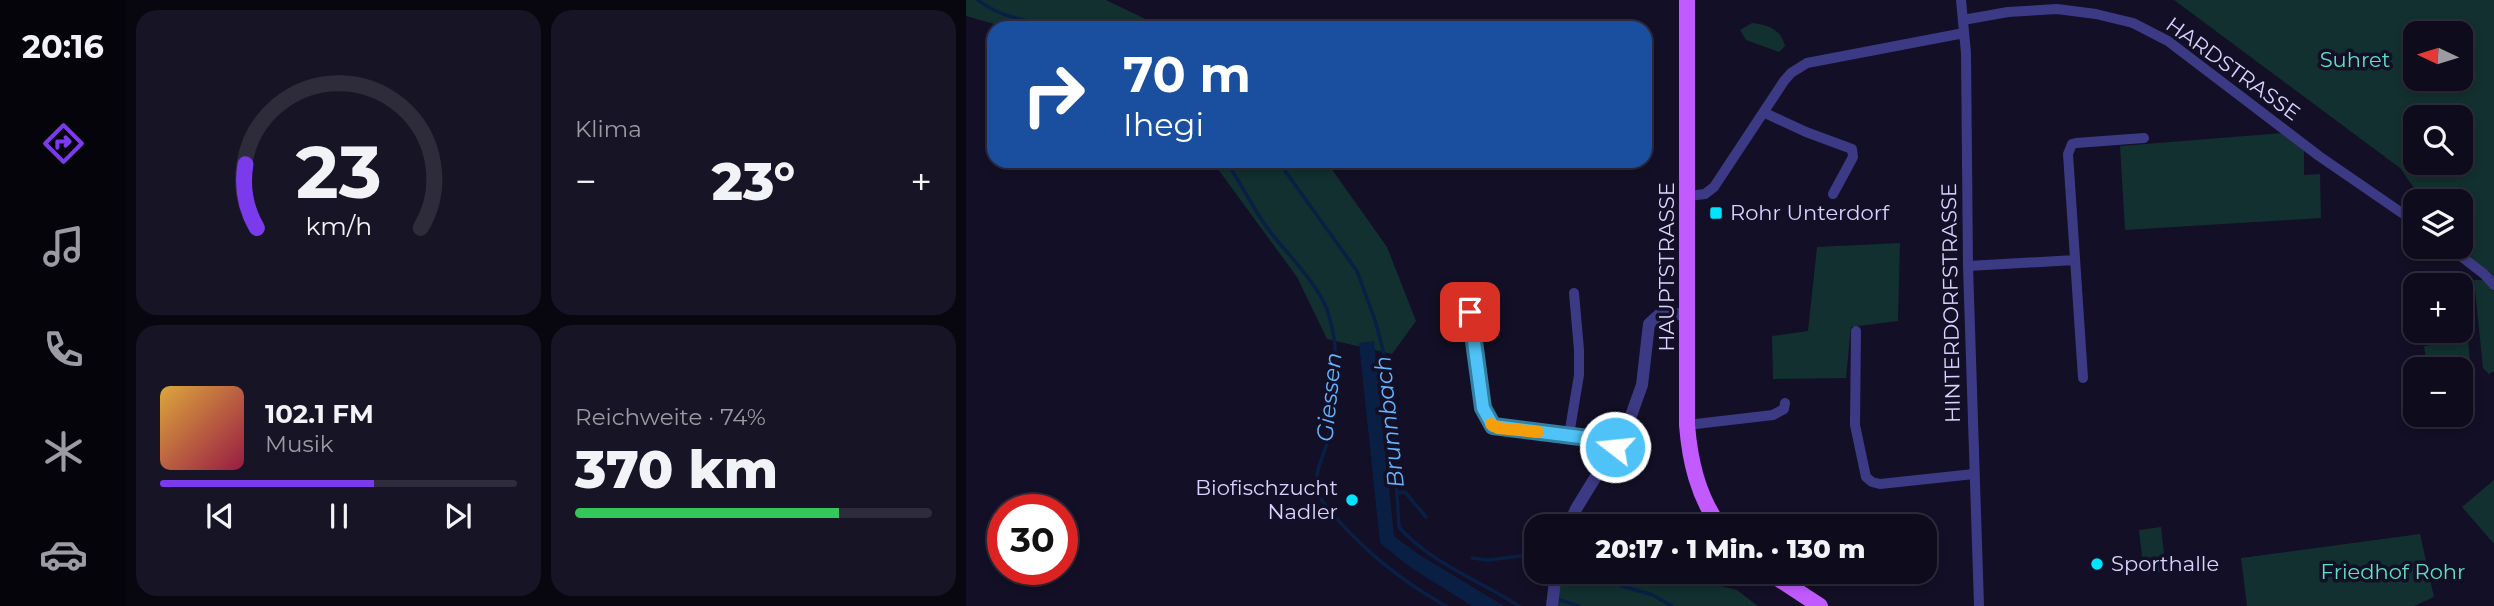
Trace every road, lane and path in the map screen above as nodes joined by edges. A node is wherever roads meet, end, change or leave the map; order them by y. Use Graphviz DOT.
graph roads {
  1 [pos="1688,0"];
  2 [pos="1961,0"];
  3 [pos="1964,20"];
  4 [pos="1964,33"];
  5 [pos="1765,113"];
  6 [pos="2144,138"];
  7 [pos="1833,194"];
  8 [pos="1688,196"];
  9 [pos="2403,214"];
  10 [pos="2465,259"];
  11 [pos="2075,260"];
  12 [pos="1968,266"];
  13 [pos="2494,285"];
  14 [pos="1574,293"];
  15 [pos="1470,312"];
  16 [pos="1688,314"];
  17 [pos="1856,331"];
  18 [pos="2083,378"];
  19 [pos="1785,403"];
  20 [pos="1687,425"];
  21 [pos="1569,435"];
  22 [pos="1615,447"];
  23 [pos="1975,474"];
  24 [pos="1574,514"];
  25 [pos="1711,514"];
  26 [pos="1555,584"];
  27 [pos="1786,584"];
  28 [pos="1552,606"];
  29 [pos="1820,606"];
  30 [pos="1979,606"];
  1 -- 8 [label="main road, HAUPTSTRASSE"];
  2 -- 3 [label="street, HINTERDORFSTRASSE"];
  3 -- 4 [label="street, HINTERDORFSTRASSE"];
  3 -- 9 [label="street, HARDSTRASSE"];
  4 -- 5 [label="street"];
  4 -- 12 [label="street, HINTERDORFSTRASSE"];
  5 -- 7 [label="street"];
  5 -- 8 [label="street"];
  6 -- 11 [label="street"];
  8 -- 16 [label="main road, HAUPTSTRASSE"];
  10 -- 13 [label="street"];
  11 -- 12 [label="street"];
  11 -- 18 [label="street"];
  12 -- 23 [label="street, HINTERDORFSTRASSE"];
  14 -- 21 [label="street"];
  15 -- 21 [label="street"];
  16 -- 20 [label="main road, HAUPTSTRASSE"];
  16 -- 22 [label="street"];
  17 -- 23 [label="street"];
  19 -- 20 [label="street"];
  20 -- 25 [label="main road, HAUPTSTRASSE"];
  21 -- 22 [label="street"];
  22 -- 24 [label="street"];
  23 -- 30 [label="street, HINTERDORFSTRASSE"];
  26 -- 28 [label="street"];
  27 -- 29 [label="main road"];
}
